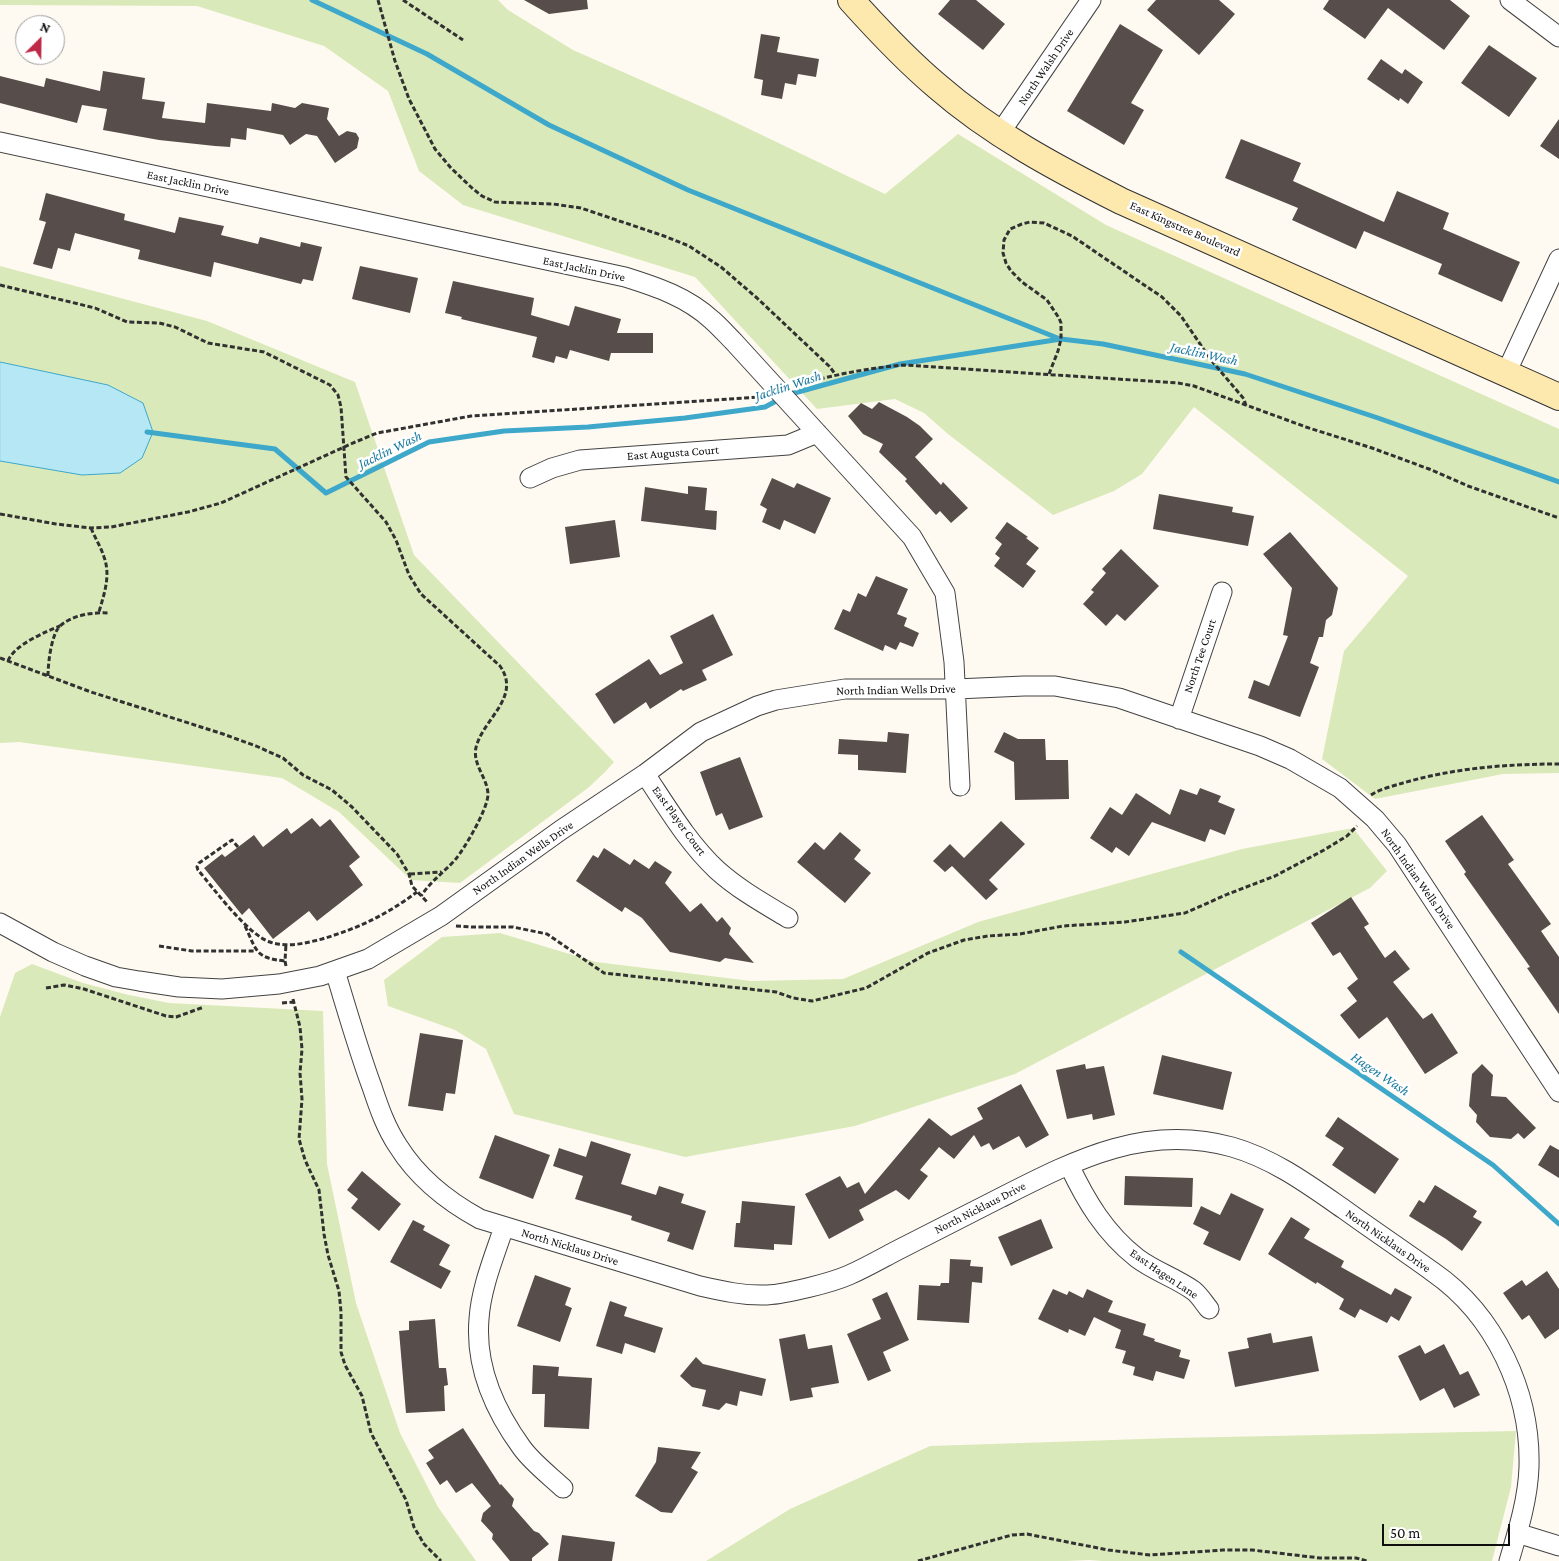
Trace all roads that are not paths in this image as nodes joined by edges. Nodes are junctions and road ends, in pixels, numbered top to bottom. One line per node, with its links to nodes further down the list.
1 (850, 0): 5 (street, East Kingstree Boulevard)
2 (1092, 0): 5 (street, North Walsh Drive)
3 (1510, 0): 4 (street)
4 (1559, 37)
5 (1000, 134): 8 (street, East Kingstree Boulevard)
6 (0, 142): 10 (street, East Jacklin Drive)
7 (1559, 259): 8 (street)
8 (1506, 373): 9 (street, East Kingstree Boulevard)
9 (1559, 397)
10 (817, 433): 11 (street, East Augusta Court); 13 (street, East Jacklin Drive)
11 (530, 478)
12 (1222, 592): 14 (street, North Tee Court)
13 (956, 689): 14 (street, North Indian Wells Drive); 15 (street, North Indian Wells Drive); 16 (street, East Jacklin Drive)
14 (1179, 719): 20 (street, North Indian Wells Drive)
15 (645, 774): 17 (street, East Player Court); 19 (street, North Indian Wells Drive)
16 (960, 786)
17 (788, 918)
18 (0, 923): 19 (street, North Indian Wells Drive)
19 (335, 971): 22 (street, North Nicklaus Drive)
20 (1559, 1092)
21 (1069, 1165): 22 (street, North Nicklaus Drive); 23 (street, East Hagen Lane); 25 (street, North Nicklaus Drive)
22 (504, 1227): 24 (street)
23 (1209, 1309)
24 (563, 1488)
25 (1517, 1533): 26 (street); 27 (street, North Nicklaus Drive)
26 (1559, 1546)
27 (1509, 1561)

